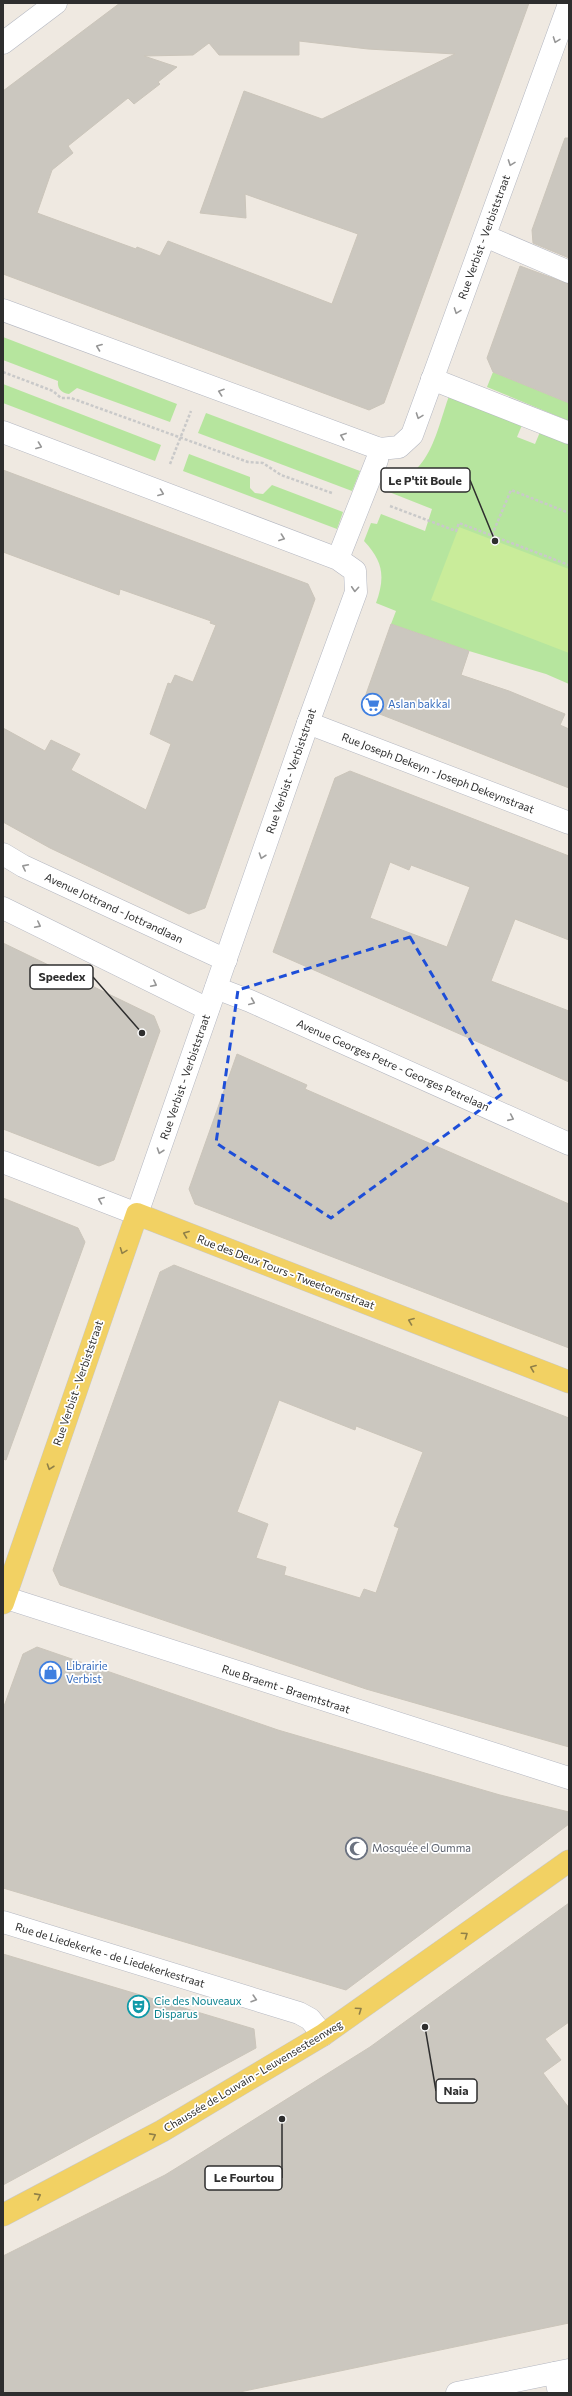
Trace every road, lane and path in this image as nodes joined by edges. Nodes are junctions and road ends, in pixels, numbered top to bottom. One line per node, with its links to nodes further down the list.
1 (56, 3): 3 (street)
2 (569, 4): 4 (street, Rue Verbist - Verbiststraat, one-way to 4)
3 (3, 43)
4 (485, 236): 5 (street); 8 (street, Rue Verbist - Verbiststraat, one-way to 8)
5 (569, 272)
6 (3, 310): 13 (street, one-way to 6)
7 (3, 372): 12 (path)
8 (432, 379): 11 (street); 13 (street, Rue Verbist - Verbiststraat, one-way to 13)
9 (193, 405): 12 (path)
10 (3, 432): 18 (street, one-way to 18)
11 (569, 433)
12 (180, 437): 14 (path); 15 (path)
13 (378, 455): 15 (street)
14 (171, 460)
15 (362, 500): 17 (path); 18 (street)
16 (569, 513): 17 (path)
17 (492, 536): 19 (path)
18 (339, 555): 20 (street, Rue Verbist - Verbiststraat, one-way to 20)
19 (569, 565)
20 (308, 723): 21 (street, Rue Joseph Dekeyn - Joseph Dekeynstraat); 24 (street, Rue Verbist - Verbiststraat, one-way to 24)
21 (569, 823)
22 (3, 854): 24 (street, Avenue Jottrand - Jottrandlaan, one-way to 22)
23 (3, 908): 26 (street, one-way to 26)
24 (226, 960): 25 (street, Rue Verbist - Verbiststraat)
25 (216, 988): 26 (street, Rue Verbist - Verbiststraat); 27 (street, Avenue Georges Petre - Georges Petrelaan, one-way to 27)
26 (208, 1009): 29 (street, Rue Verbist - Verbiststraat, one-way to 29)
27 (569, 1144)
28 (3, 1162): 29 (street, Rue des Deux Tours - Tweetorenstraat, one-way to 28)
29 (137, 1214): 30 (main road, Rue des Deux Tours - Tweetorenstraat, one-way to 29); 31 (main road, Rue Verbist - Verbiststraat, one-way to 31)
30 (569, 1382)
31 (4, 1599): 32 (street, Rue Braemt - Braemtstraat)
32 (569, 1778)
33 (569, 1861): 35 (main road, Chaussée de Louvain - Leuvensesteenweg, one-way to 33)
34 (3, 1922): 35 (street, Rue de Liedekerke - de Liedekerkestraat, one-way to 35)
35 (323, 2035): 36 (main road, Chaussée de Louvain - Leuvensesteenweg, one-way to 35)
36 (3, 2214)
37 (561, 2378): 38 (street)
38 (456, 2393)

